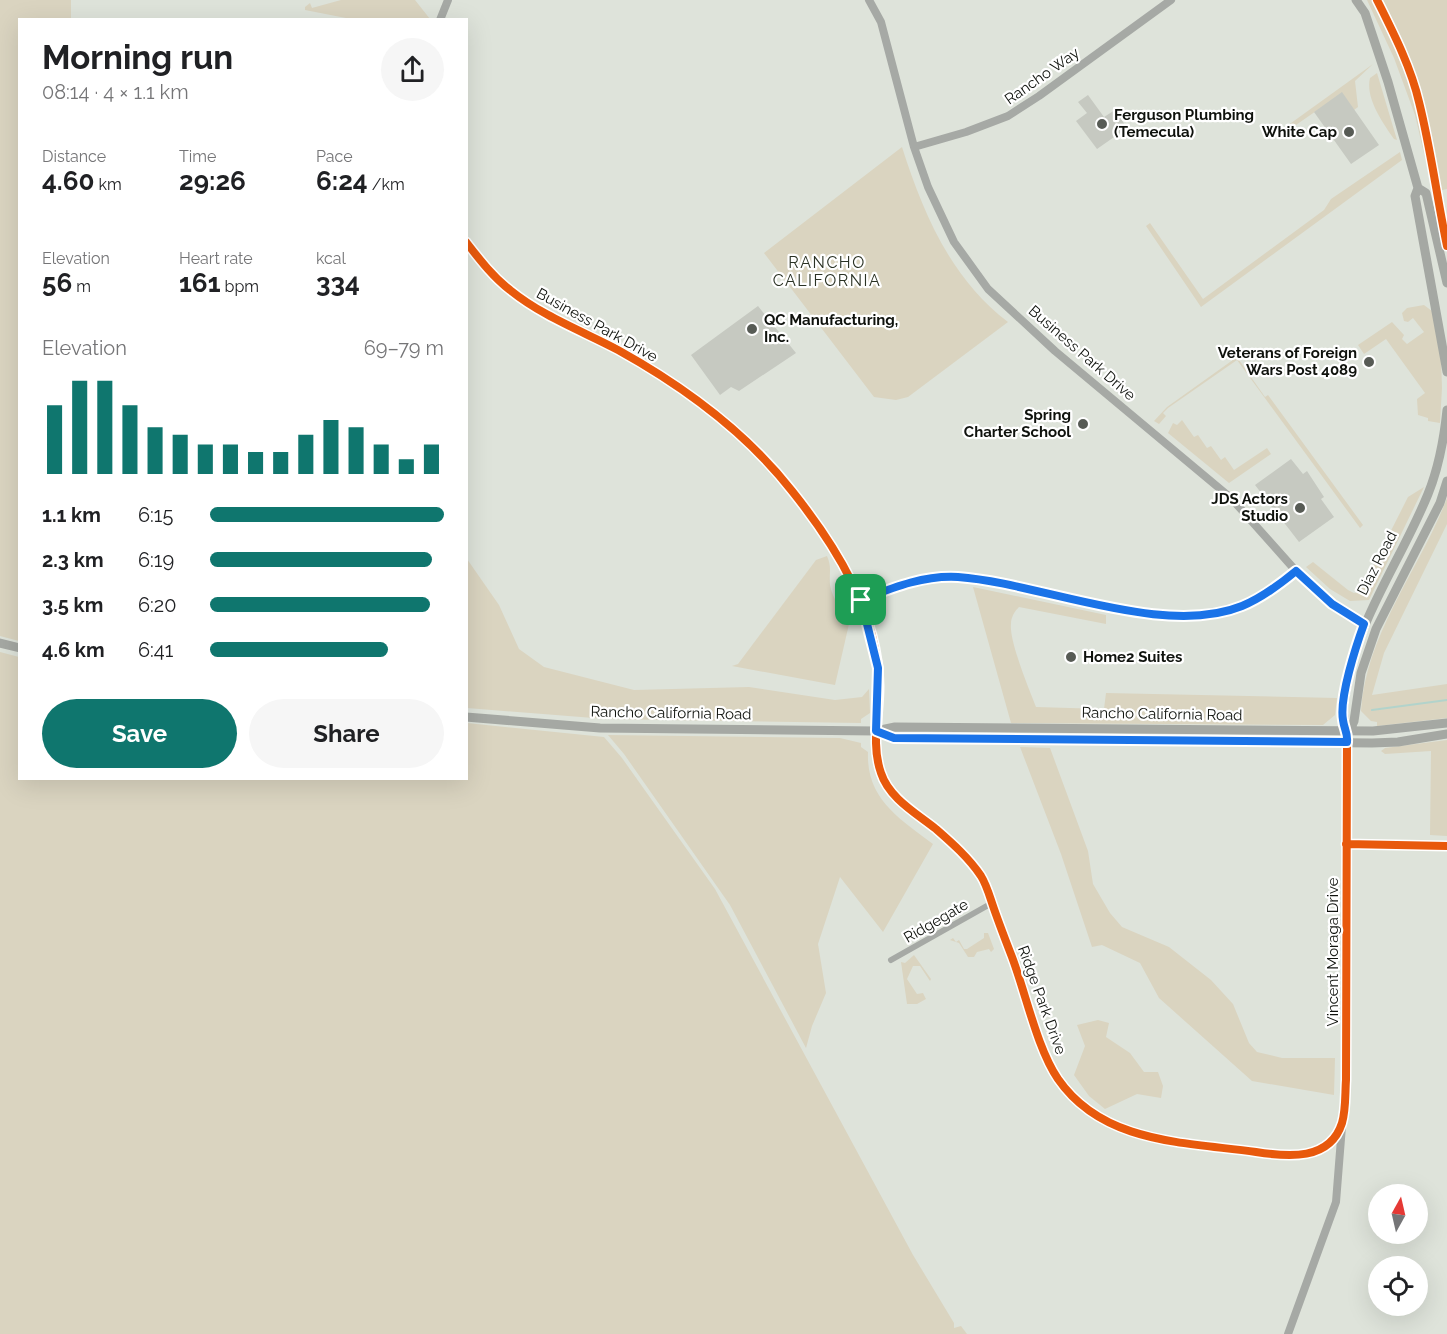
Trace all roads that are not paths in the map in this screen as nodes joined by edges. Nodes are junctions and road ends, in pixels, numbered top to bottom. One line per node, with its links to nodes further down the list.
1 (448, 0): 5 (street)
2 (869, 0): 6 (street, Business Park Drive)
3 (1171, 0): 6 (street, Rancho Way)
4 (1356, 0): 7 (main road)
5 (441, 18)
6 (914, 147): 13 (street, Business Park Drive)
7 (1418, 188): 9 (main road); 10 (main road)
8 (468, 245): 14 (street, Business Park Drive)
9 (1447, 284)
10 (1447, 372)
11 (1447, 410): 15 (main road, Diaz Road)
12 (1447, 482): 21 (main road, Diaz Road)
13 (1296, 571): 14 (street); 15 (street, Business Park Drive)
14 (861, 600): 20 (street, Business Park Drive)
15 (1364, 624): 21 (main road, Diaz Road)
16 (0, 643): 17 (main road)
17 (18, 648)
18 (468, 717): 20 (main road, Rancho California Road)
19 (1447, 723): 21 (main road, Rancho California Road)
20 (876, 731): 21 (main road, Rancho California Road); 23 (main road, Rancho California Road); 26 (street, Ridge Park Drive)
21 (1348, 731): 23 (main road, Diaz Road)
22 (1447, 734): 23 (main road, Rancho California Road)
23 (1347, 742): 24 (street, Vincent Moraga Drive)
24 (1346, 844): 25 (street); 28 (street, Vincent Moraga Drive)
25 (1447, 846)
26 (992, 903): 27 (street, Ridgegate); 28 (street, Ridge Park Drive)
27 (891, 960)
28 (1343, 1121): 29 (street, Vincent Moraga Drive)
29 (1288, 1334)

